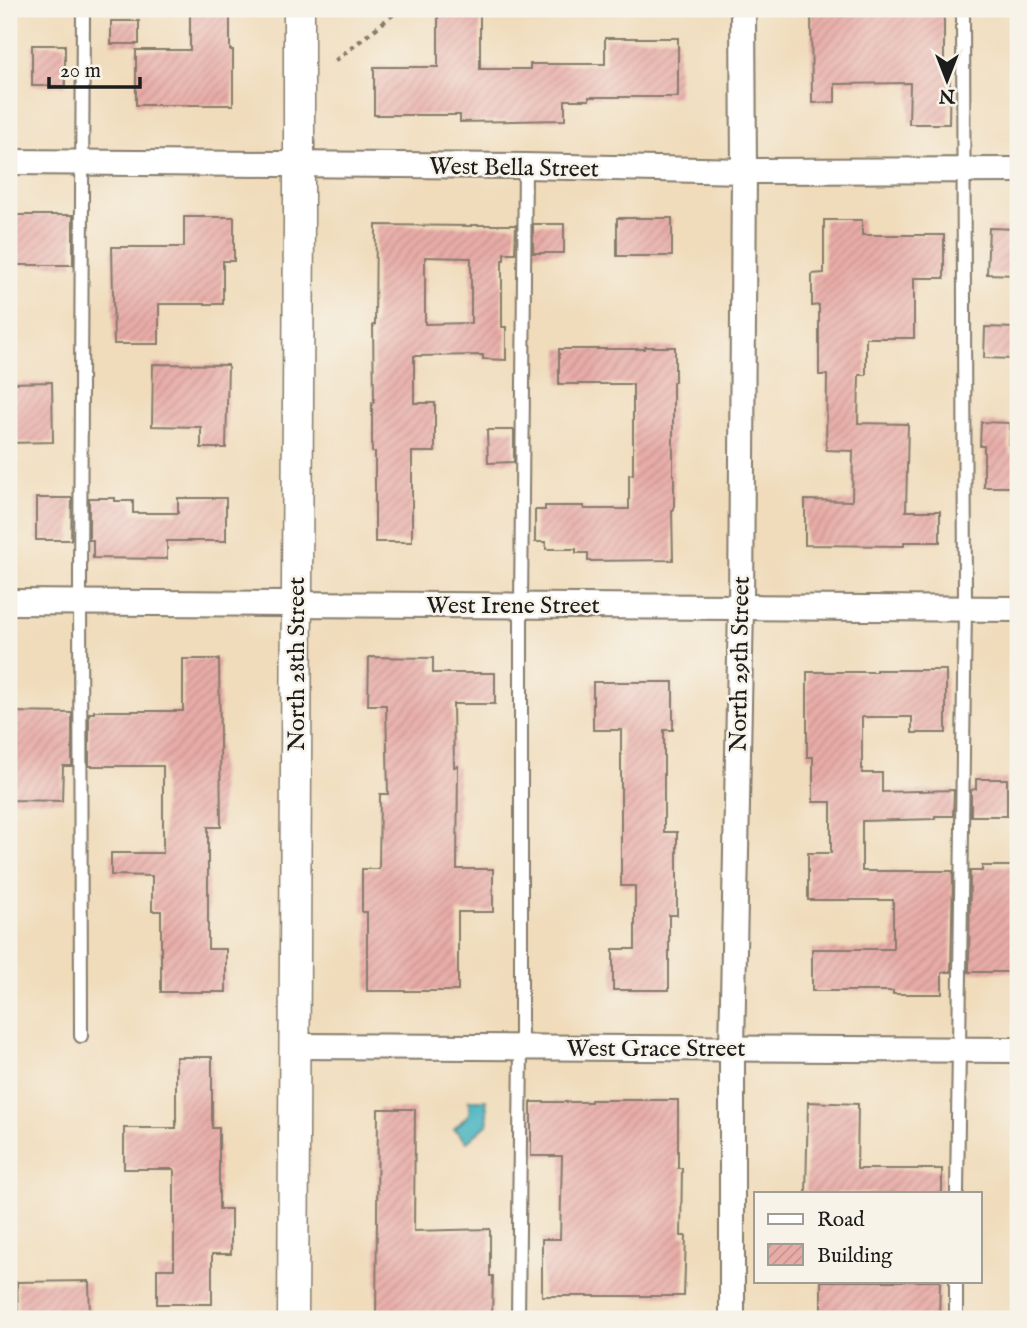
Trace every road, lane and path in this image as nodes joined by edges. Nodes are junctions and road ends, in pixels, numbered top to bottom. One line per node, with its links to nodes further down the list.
1 (83, 9): 8 (lane)
2 (299, 9): 9 (street, North 28th Street)
3 (400, 9): 6 (path)
4 (743, 9): 13 (street, North 29th Street)
5 (963, 9): 11 (lane)
6 (335, 61)
7 (9, 162): 8 (street, West Bella Street)
8 (81, 163): 9 (street, West Bella Street); 15 (lane)
9 (298, 164): 10 (street, West Bella Street); 16 (street, North 28th Street)
10 (525, 166): 13 (street, West Bella Street); 17 (lane)
11 (963, 169): 12 (street, West Bella Street); 13 (street, West Bella Street); 19 (lane)
12 (1018, 170)
13 (744, 171): 18 (street, North 29th Street)
14 (9, 602): 15 (street, West Irene Street)
15 (80, 602): 16 (street, West Irene Street); 21 (lane)
16 (297, 604): 17 (street, West Irene Street); 22 (street, North 28th Street)
17 (521, 605): 18 (street, West Irene Street); 23 (lane)
18 (741, 607): 19 (street, West Irene Street); 24 (street, North 29th Street)
19 (965, 608): 20 (street, West Irene Street); 25 (lane)
20 (1018, 609)
21 (81, 1036)
22 (293, 1046): 23 (street, West Grace Street); 29 (street, North 28th Street)
23 (521, 1047): 24 (street, West Grace Street); 30 (lane)
24 (732, 1048): 25 (street, West Grace Street); 31 (street, North 29th Street)
25 (958, 1049): 26 (street, West Grace Street); 27 (lane)
26 (1018, 1050)
27 (957, 1192)
28 (956, 1282): 32 (lane)
29 (293, 1319)
30 (518, 1319)
31 (732, 1319)
32 (956, 1319)

